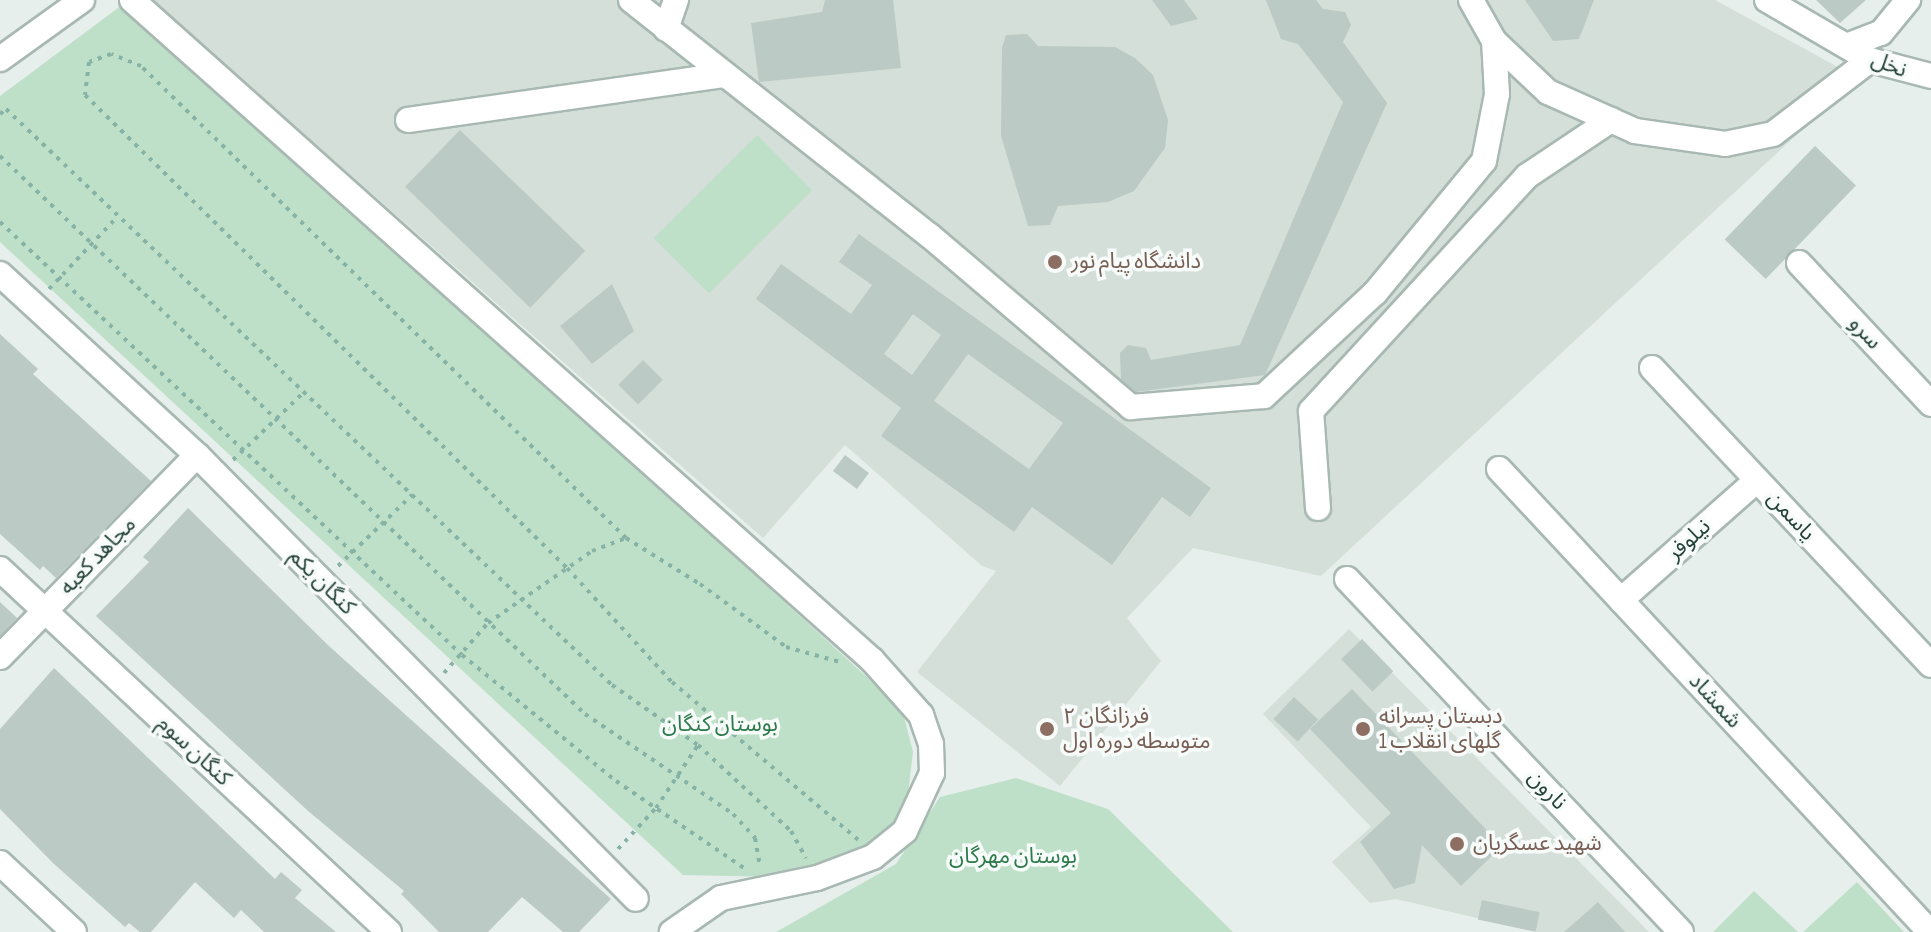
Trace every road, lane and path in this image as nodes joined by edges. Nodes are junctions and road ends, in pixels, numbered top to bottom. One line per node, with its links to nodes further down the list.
1 (82, 0): 11 (street)
2 (132, 0): 50 (street)
3 (631, 0): 8 (street)
4 (676, 0): 8 (street)
5 (1471, 0): 9 (street)
6 (1767, 0): 10 (street, نخل)
7 (1908, 0): 10 (street, نخل)
8 (666, 29): 13 (street)
9 (1494, 41): 13 (street); 17 (street)
10 (1849, 45): 12 (street, نخل)
11 (0, 59)
12 (1870, 60): 14 (street, نخل); 17 (street)
13 (725, 75): 16 (street)
14 (1931, 76)
15 (0, 114): 19 (path)
16 (408, 120)
17 (1611, 120): 36 (street)
18 (0, 156): 21 (path)
19 (117, 217): 21 (path); 27 (path)
20 (0, 222): 24 (path)
21 (91, 244): 24 (path); 29 (path)
22 (1799, 263): 28 (street, سرو)
23 (0, 274): 25 (street, کنگان یکم)
24 (60, 278): 25 (path); 30 (path)
25 (32, 304): 31 (street, کنگان یکم)
26 (1652, 368): 34 (street, یاسمن)
27 (301, 395): 29 (path); 35 (path)
28 (1929, 398)
29 (272, 420): 30 (path); 37 (path)
30 (243, 450): 33 (path); 39 (path)
31 (197, 455): 33 (street, کنگان یکم); 46 (street, مجاهد کعبه)
32 (1499, 469): 45 (street, شمشاد)
33 (216, 475): 43 (street, کنگان یکم)
34 (1757, 480): 45 (street, نیلوفر); 51 (street, یاسمن)
35 (412, 495): 37 (path); 44 (path)
36 (1318, 508)
37 (380, 521): 39 (path); 47 (path)
38 (626, 538): 40 (path); 40 (path); 50 (path)
39 (352, 552): 43 (path); 48 (path)
40 (567, 568): 44 (path); 56 (path)
41 (0, 569): 46 (street, کنگان سوم)
42 (1347, 579): 64 (street, نارون)
43 (322, 581): 52 (street, کنگان یکم)
44 (520, 600): 47 (path); 53 (path)
45 (1621, 600): 65 (street, شمشاد)
46 (45, 611): 49 (street, مجاهد کعبه); 62 (street, کنگان سوم)
47 (488, 623): 48 (path); 54 (path)
48 (462, 655): 52 (path); 55 (path)
49 (0, 657)
50 (872, 660): 56 (street)
51 (1931, 665)
52 (428, 689): 58 (street, کنگان یکم)
53 (698, 745): 54 (path); 59 (path)
54 (677, 773): 55 (path); 55 (path)
55 (656, 808): 58 (path)
56 (878, 854): 59 (street)
57 (0, 863): 61 (street)
58 (602, 865): 60 (street, کنگان یکم)
59 (817, 878): 63 (street)
60 (636, 899)
61 (74, 932)
62 (389, 932)
63 (672, 932)
64 (1681, 932)
65 (1930, 932)

